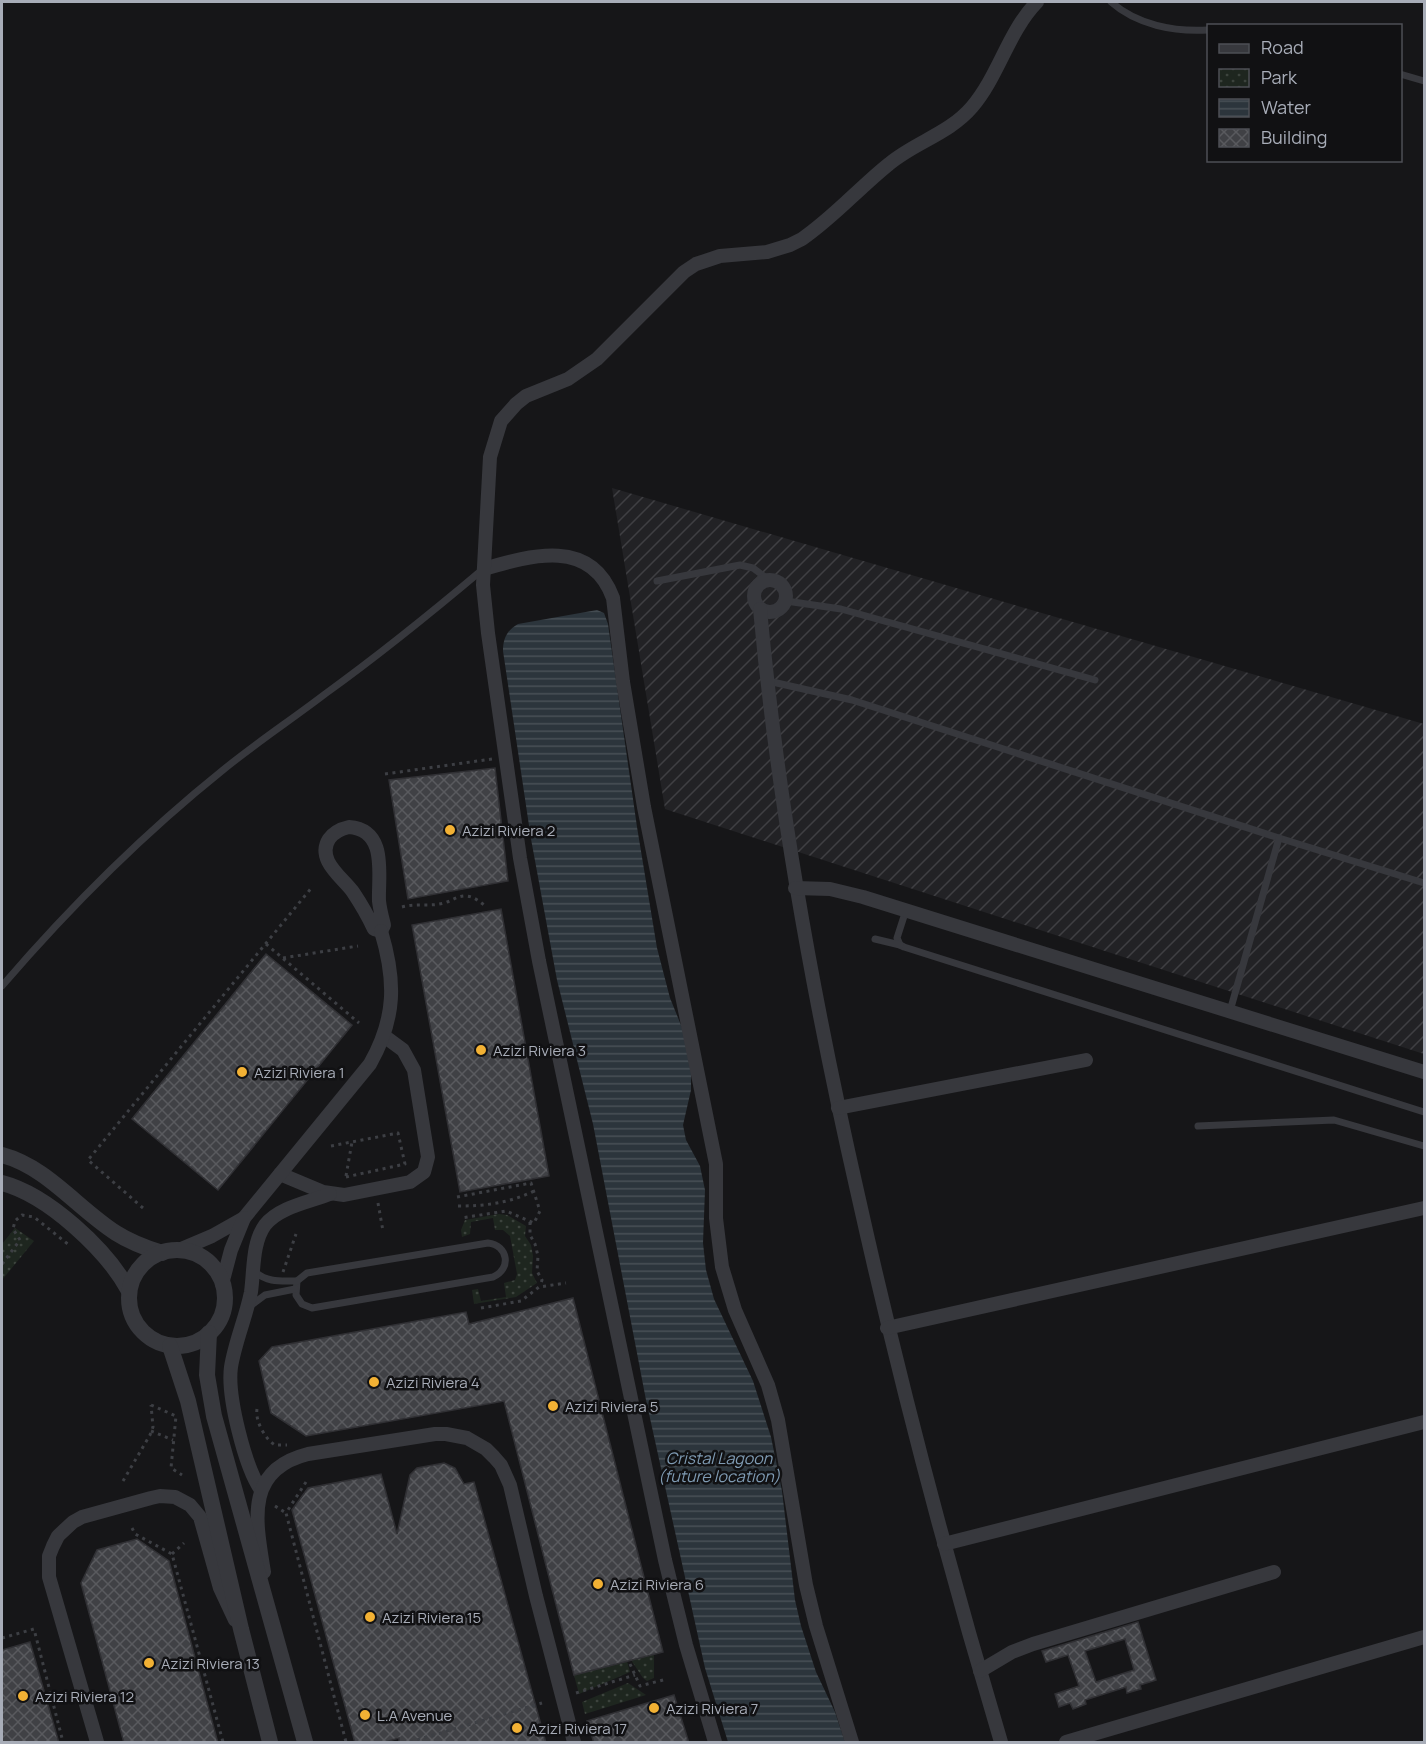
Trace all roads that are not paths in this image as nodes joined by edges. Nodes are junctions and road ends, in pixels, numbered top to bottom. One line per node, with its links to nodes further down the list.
1 (1036, 2): 6 (street)
2 (1111, 2): 3 (lane)
3 (1207, 30)
4 (1402, 74): 5 (lane)
5 (1425, 81)
6 (484, 569): 20 (lane); 56 (street); 57 (street)
7 (769, 580): 8 (lane); 9 (street); 10 (street)
8 (657, 581)
9 (786, 601): 10 (street); 11 (lane)
10 (760, 609): 12 (street)
11 (1095, 680)
12 (766, 681): 13 (lane); 15 (street)
13 (1279, 838): 14 (lane); 21 (lane)
14 (1425, 883)
15 (795, 888): 16 (street); 25 (street)
16 (906, 910): 19 (lane); 21 (street)
17 (381, 931): 17 (street); 22 (street)
18 (875, 939): 19 (lane)
19 (900, 945): 26 (lane)
20 (2, 986)
21 (1230, 1011): 24 (street)
22 (384, 1036): 30 (street); 32 (street)
23 (1086, 1060): 25 (street)
24 (1425, 1072)
25 (838, 1108): 41 (street)
26 (1425, 1112)
27 (1198, 1126): 28 (lane)
28 (1425, 1146)
29 (2, 1155): 35 (street)
30 (280, 1174): 32 (street); 34 (street)
31 (2, 1183): 39 (street)
32 (330, 1194): 36 (street)
33 (1425, 1208): 41 (street)
34 (244, 1218): 35 (street); 37 (street)
35 (171, 1252): 37 (street); 39 (street)
36 (254, 1270): 38 (lane); 40 (street)
37 (222, 1284): 42 (street)
38 (296, 1285): 38 (lane); 40 (lane)
39 (129, 1291): 43 (street)
40 (247, 1311): 45 (street)
41 (888, 1328): 46 (street)
42 (209, 1334): 43 (street); 48 (street)
43 (170, 1346): 49 (street)
44 (1425, 1422): 46 (street)
45 (261, 1490): 48 (street); 55 (street)
46 (944, 1544): 51 (street)
47 (1274, 1572): 51 (street)
48 (268, 1613): 54 (street)
49 (241, 1629): 52 (street); 53 (street)
50 (1425, 1637): 59 (street)
51 (980, 1671): 58 (street)
52 (97, 1743)
53 (270, 1743)
54 (305, 1743)
55 (574, 1743)
56 (715, 1743)
57 (852, 1743)
58 (1001, 1743)
59 (1066, 1743)

